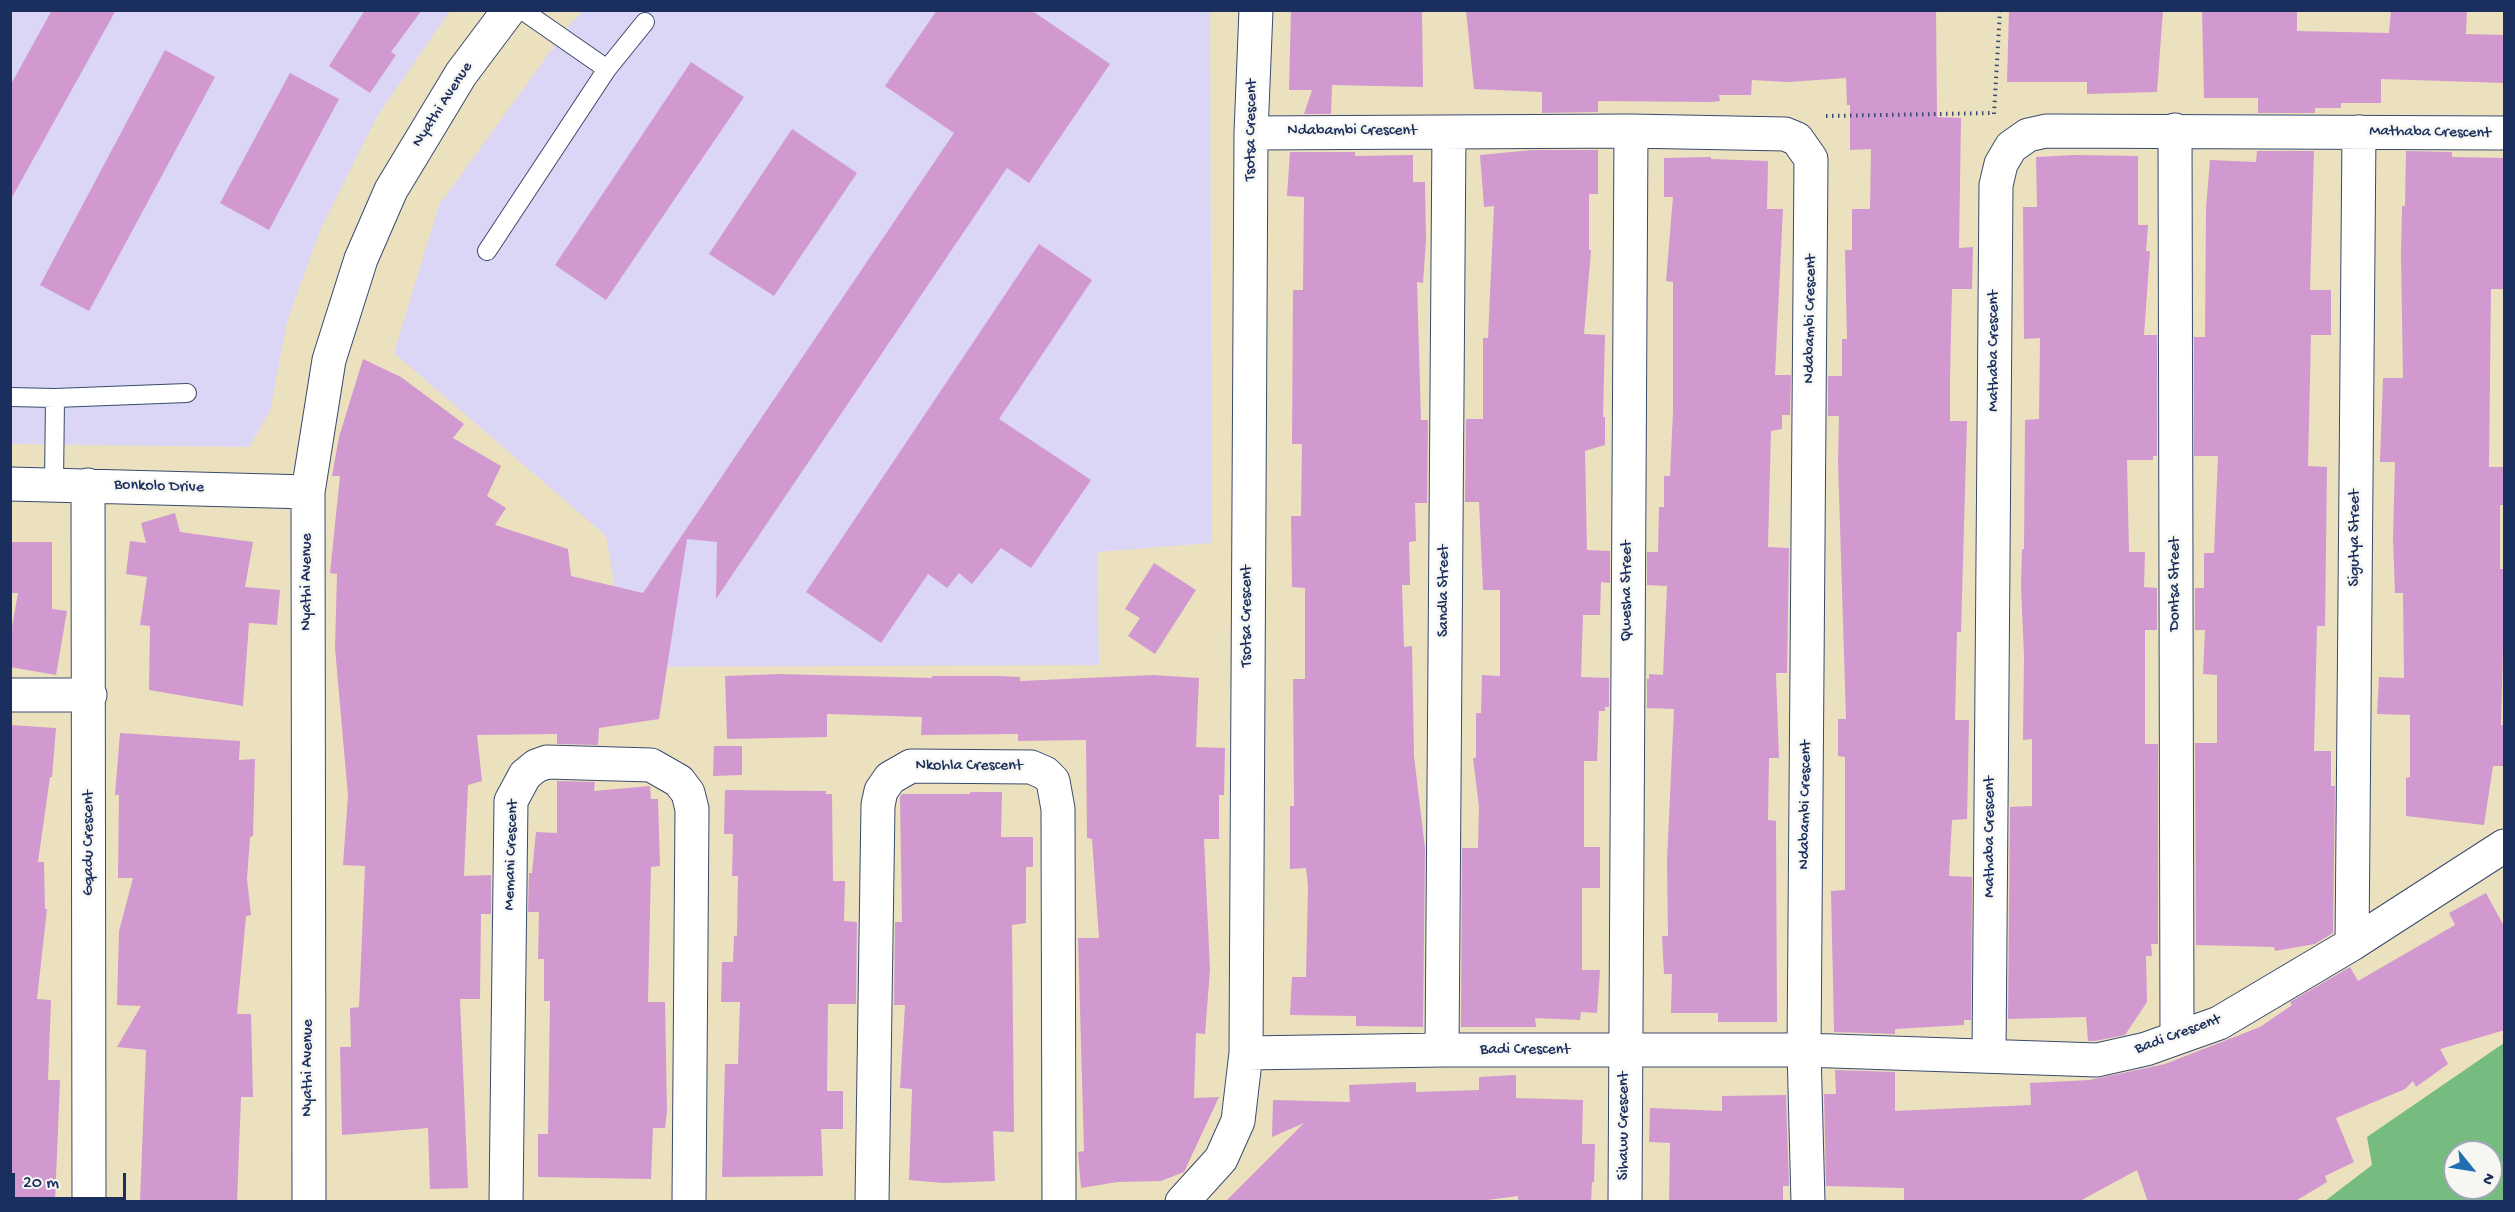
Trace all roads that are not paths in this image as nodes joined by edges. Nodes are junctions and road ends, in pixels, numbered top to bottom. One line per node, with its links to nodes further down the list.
1 (509, 10): 19 (street, Nyathi Avenue)
2 (522, 10): 5 (lane)
3 (1256, 10): 10 (street, Tsotsa Crescent)
4 (645, 22): 5 (lane)
5 (607, 69): 12 (lane)
6 (1631, 130): 8 (street, Ndabambi Crescent); 26 (street, Ndabambi Crescent); 27 (street, Qwesha Street)
7 (2175, 130): 9 (street, Mathaba Crescent); 24 (street, Dontsa Street); 29 (street, Mathaba Crescent)
8 (1449, 132): 10 (street, Ndabambi Crescent); 25 (street, Sandla Street)
9 (2359, 132): 11 (street, Mathaba Crescent); 23 (street, Sigutya Street)
10 (1251, 133): 28 (street, Tsotsa Crescent)
11 (2505, 133)
12 (487, 251)
13 (187, 393): 15 (lane)
14 (10, 397): 15 (lane)
15 (55, 398): 17 (lane)
16 (10, 484): 17 (street, Bonkolo Drive)
17 (54, 484): 18 (street, Bonkolo Drive)
18 (88, 485): 19 (street, Bonkolo Drive); 21 (street, Gqadu Crescent)
19 (308, 492): 31 (street, Nyathi Avenue)
20 (10, 694): 21 (street)
21 (90, 695): 30 (street, Gqadu Crescent)
22 (2505, 846): 23 (street, Badi Crescent)
23 (2352, 944): 24 (street, Badi Crescent)
24 (2176, 1038): 29 (street, Badi Crescent)
25 (1442, 1050): 27 (street, Badi Crescent); 28 (street, Badi Crescent)
26 (1804, 1050): 27 (street, Badi Crescent); 29 (street, Badi Crescent); 38 (street)
27 (1625, 1051): 37 (street, Sihawu Crescent)
28 (1246, 1053): 36 (street, Tsotsa Crescent)
29 (1989, 1056)
30 (89, 1202)
31 (309, 1202)
32 (506, 1202): 33 (street, Memani Crescent)
33 (689, 1202)
34 (872, 1202): 35 (street, Nkohla Crescent)
35 (1059, 1202)
36 (1182, 1202)
37 (1625, 1202)
38 (1808, 1202)

